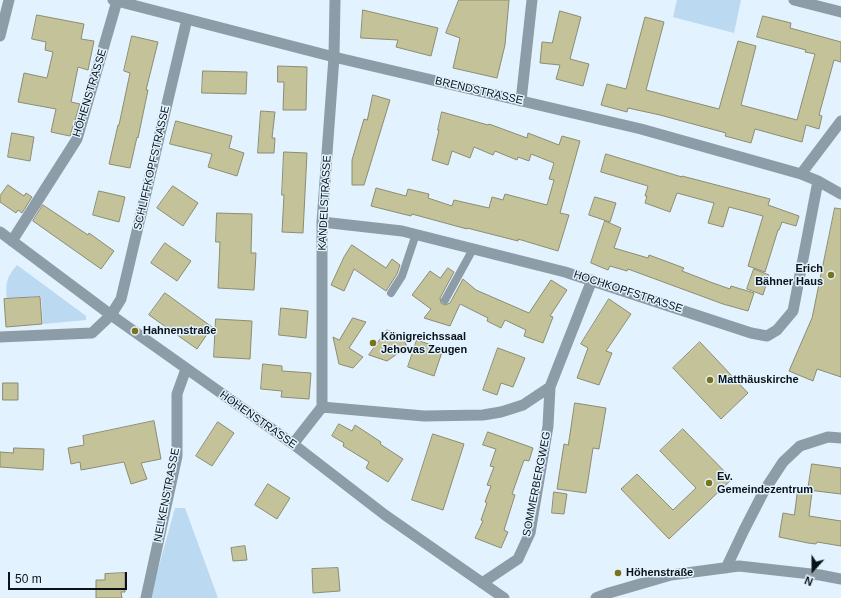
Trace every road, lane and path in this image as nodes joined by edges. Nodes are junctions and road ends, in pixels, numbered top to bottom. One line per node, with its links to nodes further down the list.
1 (9, 0): 8 (street)
2 (115, 0): 7 (street, BRENDSTRASSE); 18 (street, HÖHENSTRASSE)
3 (335, 0): 9 (street, KANDELSTRASSE)
4 (532, 0): 10 (street)
5 (794, 0): 6 (street)
6 (841, 12)
7 (187, 19): 9 (street, BRENDSTRASSE); 23 (street, SCHLIFFKOPFSTRASSE)
8 (0, 36)
9 (334, 57): 10 (street, BRENDSTRASSE); 15 (street, KANDELSTRASSE)
10 (521, 101): 12 (street, BRENDSTRASSE)
11 (841, 121): 12 (street)
12 (801, 174): 13 (street, BRENDSTRASSE)
13 (818, 182): 14 (street, BRENDSTRASSE); 20 (street, HOCHKOPFSTRASSE)
14 (841, 194)
15 (322, 222): 17 (street, HOCHKOPFSTRASSE); 27 (street, KANDELSTRASSE)
16 (0, 232): 18 (street, HÖHENSTRASSE)
17 (416, 234): 19 (street, HOCHKOPFSTRASSE); 21 (lane)
18 (12, 241): 23 (street, HÖHENSTRASSE)
19 (473, 248): 20 (street, HOCHKOPFSTRASSE); 22 (lane)
20 (592, 280): 26 (street, SOMMERBERGWEG)
21 (390, 293)
22 (445, 300)
23 (111, 314): 24 (street); 25 (street, HÖHENSTRASSE)
24 (0, 337)
25 (186, 369): 29 (street, HÖHENSTRASSE); 33 (street, NELKENSTRASSE)
26 (550, 387): 27 (street); 32 (street, SOMMERBERGWEG)
27 (322, 407): 29 (street)
28 (841, 438): 30 (street)
29 (292, 444): 32 (street, HÖHENSTRASSE)
30 (726, 568): 31 (street); 35 (street)
31 (841, 579)
32 (482, 583): 34 (street, HÖHENSTRASSE)
33 (146, 598)
34 (504, 598)
35 (596, 598)

